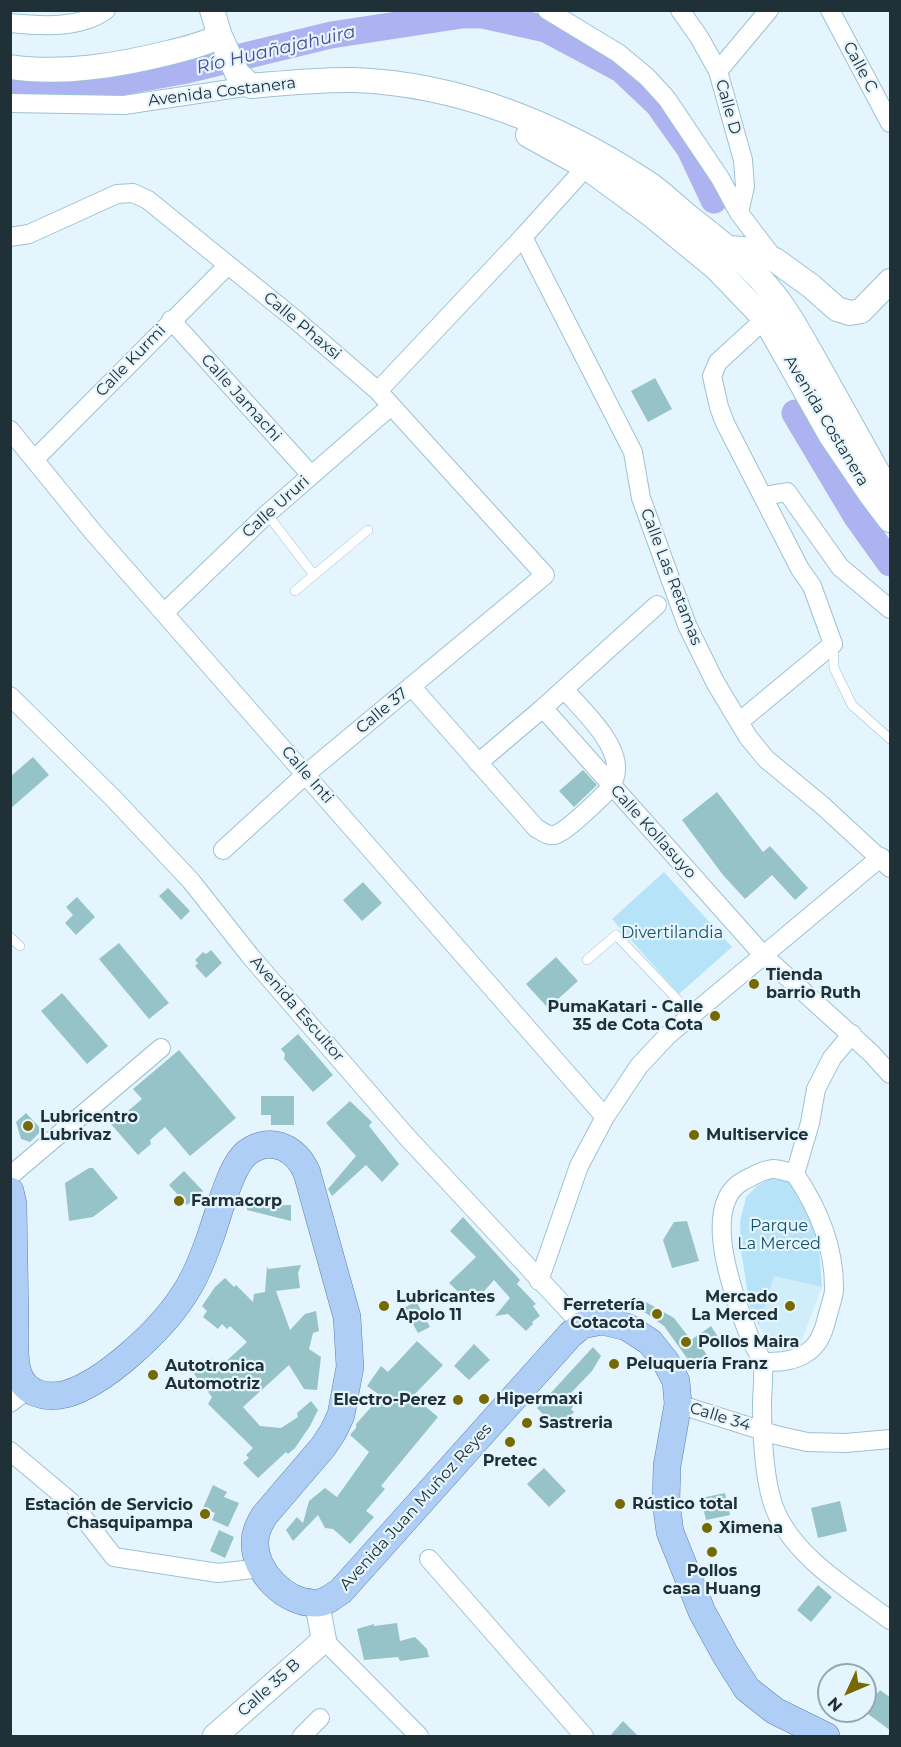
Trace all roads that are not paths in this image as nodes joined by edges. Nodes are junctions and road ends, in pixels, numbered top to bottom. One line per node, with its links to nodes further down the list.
1 (106, 10): 7 (street)
2 (212, 10): 8 (main road)
3 (547, 10): 17 (street)
4 (680, 10): 10 (street, Calle D)
5 (769, 10): 10 (street)
6 (830, 10): 14 (street, Calle C)
7 (10, 24)
8 (221, 38): 9 (main road); 11 (main road)
9 (10, 67)
10 (718, 71): 17 (street, Calle D)
11 (244, 80): 12 (main road, Avenida Costanera); 13 (street, Avenida Costanera)
12 (433, 90): 15 (main road, Avenida Costanera); 16 (main road, Avenida Costanera)
13 (10, 103)
14 (891, 123)
15 (586, 167): 16 (main road); 19 (street); 26 (main road, Avenida Costanera)
16 (645, 181): 20 (main road, Avenida Costanera)
17 (739, 213): 21 (street)
18 (10, 237): 22 (street, Calle Phaxsi)
19 (523, 237): 28 (street); 49 (street, Calle Las Retamas)
20 (728, 248): 21 (main road, Avenida Costanera); 25 (main road, Avenida Costanera)
21 (775, 260): 24 (main road, Avenida Costanera)
22 (228, 265): 27 (street, Calle Kurmi); 28 (street, Calle Phaxsi)
23 (891, 281): 24 (main road, Avenida Costanera)
24 (812, 286): 25 (main road)
25 (776, 297): 26 (main road); 33 (main road, Avenida Costanera)
26 (765, 319): 34 (street); 36 (main road, Avenida Costanera)
27 (171, 320): 31 (street, Calle Kurmi); 32 (street, Calle Jamachi)
28 (378, 391): 29 (street, Calle Phaxsi)
29 (391, 406): 32 (street, Calle Ururi); 39 (street, Calle Phaxsi)
30 (10, 430): 31 (street, Calle Inti)
31 (35, 459): 43 (street, Calle Inti)
32 (311, 475): 35 (street, Calle Ururi)
33 (891, 490)
34 (764, 496): 42 (street); 44 (street)
35 (267, 514): 38 (lane); 43 (street, Calle Ururi)
36 (891, 520)
37 (368, 530): 38 (lane)
38 (314, 575): 40 (lane)
39 (545, 575): 45 (street, Calle 37)
40 (295, 591)
41 (657, 605): 46 (street)
42 (891, 609)
43 (164, 613): 52 (street, Calle Inti)
44 (833, 644): 49 (street); 50 (lane)
45 (411, 686): 51 (street); 52 (street, Calle 37)
46 (564, 689): 48 (street); 53 (street)
47 (10, 696): 68 (street, Avenida Escultor)
48 (543, 708): 51 (street); 53 (street, Calle Kollasuyo)
49 (739, 722): 55 (street, Calle Las Retamas)
50 (891, 739)
51 (478, 763): 53 (street)
52 (306, 774): 54 (street, Calle 37); 64 (street, Calle Inti)
53 (612, 786): 58 (street, Calle Kollasuyo)
54 (223, 850)
55 (886, 862): 58 (street)
56 (10, 937): 57 (lane)
57 (20, 946)
58 (764, 956): 60 (street); 61 (street, Calle Kollasuyo)
59 (587, 960): 60 (lane)
60 (692, 1015): 64 (street)
61 (852, 1034): 63 (street, Calle Kollasuyo); 65 (street)
62 (161, 1048): 66 (street)
63 (891, 1074)
64 (605, 1117): 68 (street)
65 (795, 1174): 70 (street); 70 (street)
66 (10, 1176)
67 (10, 1191): 71 (main road)
68 (539, 1281): 69 (street, Avenida Escultor)
69 (582, 1325): 72 (main road); 78 (main road, Avenida Juan Muñoz Reyes)
70 (762, 1362): 73 (street)
71 (19, 1396): 77 (main road)
72 (678, 1404): 73 (street, Calle 34); 82 (main road)
73 (762, 1430): 74 (street, Calle 34); 79 (street)
74 (891, 1439)
75 (10, 1451): 77 (street)
76 (429, 1560): 86 (street)
77 (261, 1568): 78 (main road)
78 (317, 1604): 80 (main road)
79 (891, 1620)
80 (324, 1640): 83 (main road, Calle 35 B); 85 (street)
81 (320, 1718): 84 (street)
82 (813, 1734)
83 (215, 1737)
84 (302, 1737)
85 (419, 1737)
86 (584, 1737)

